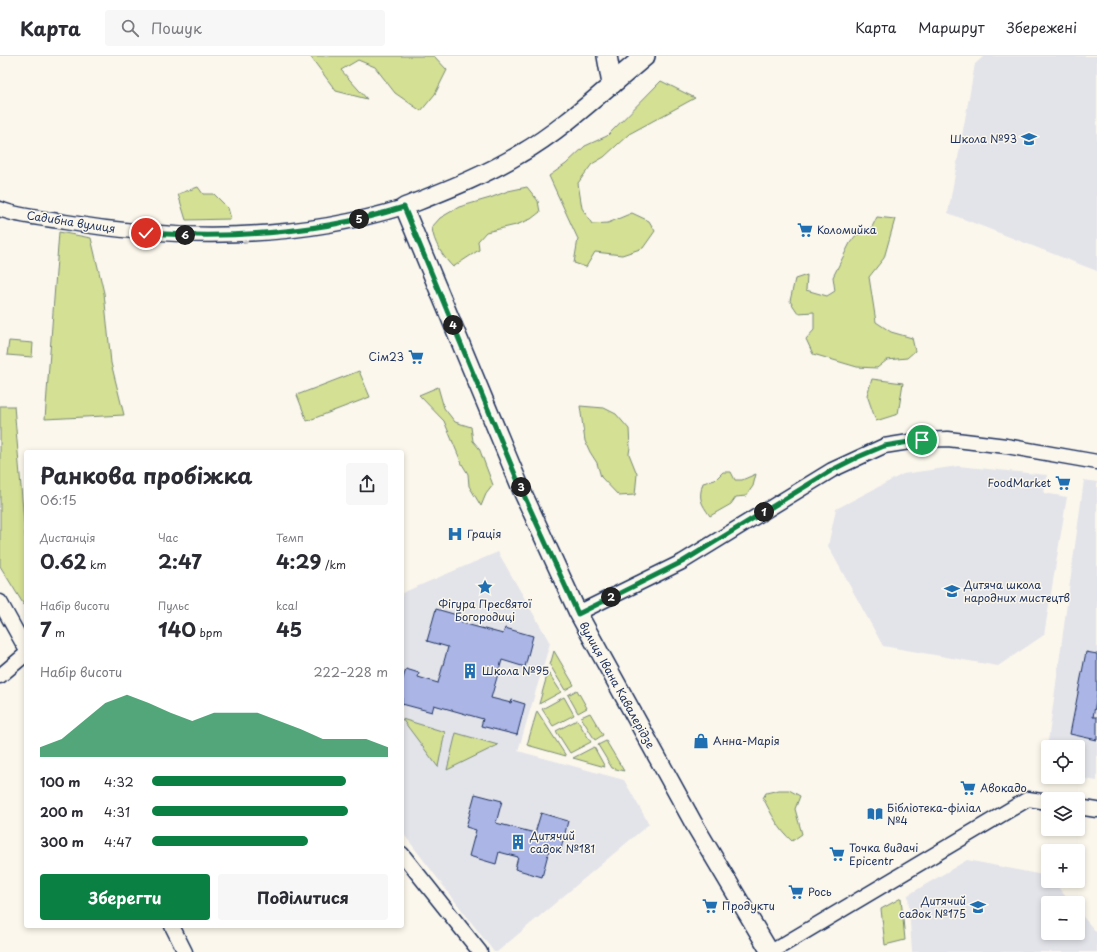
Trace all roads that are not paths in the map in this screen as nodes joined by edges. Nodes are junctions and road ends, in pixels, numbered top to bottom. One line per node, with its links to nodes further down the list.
1 (607, 56): 3 (main road)
2 (645, 56): 3 (main road)
3 (612, 84): 4 (street)
4 (404, 207): 5 (street, Садибна вулиця); 8 (street, вулиця Івана Кавалерідзе)
5 (1, 211)
6 (1097, 462): 8 (street)
7 (0, 602): 9 (street)
8 (578, 614): 20 (street, вулиця Івана Кавалерідзе)
9 (21, 627): 10 (street)
10 (24, 640)
11 (24, 656): 12 (street)
12 (0, 676)
13 (1041, 801): 20 (street)
14 (1085, 808): 15 (street)
15 (1097, 810)
16 (404, 857): 19 (street)
17 (173, 928): 18 (street)
18 (185, 952)
19 (480, 952)
20 (770, 952)

